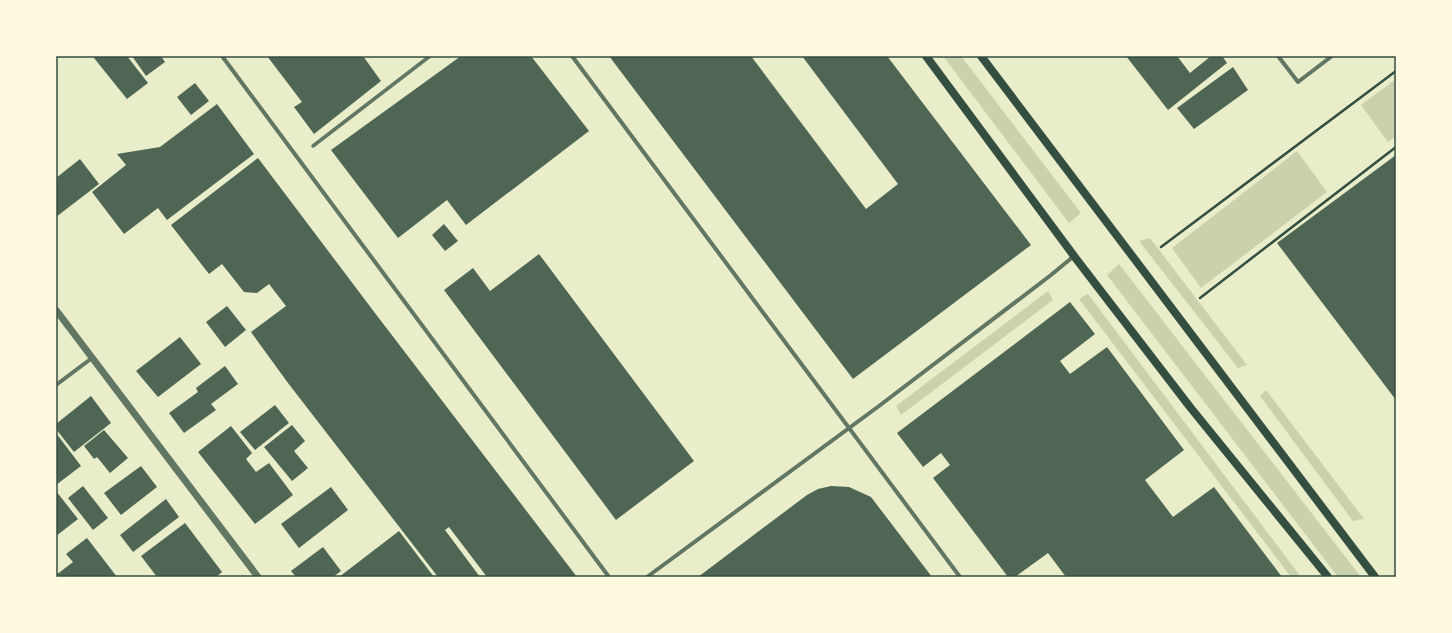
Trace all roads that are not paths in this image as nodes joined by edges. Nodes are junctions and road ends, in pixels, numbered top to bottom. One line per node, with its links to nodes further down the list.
1 (222, 56): 15 (street)
2 (430, 56): 8 (street)
3 (572, 56): 13 (street)
4 (926, 56): 9 (main road)
5 (981, 56): 19 (main road)
6 (1278, 56): 7 (street)
7 (1332, 56)
8 (313, 146)
9 (1074, 256): 13 (street); 18 (main road)
10 (56, 310): 11 (street)
11 (92, 358): 12 (street); 14 (street)
12 (56, 385)
13 (850, 427): 16 (street); 17 (street)
14 (258, 577)
15 (609, 577)
16 (647, 577)
17 (960, 577)
18 (1328, 577)
19 (1375, 577)

